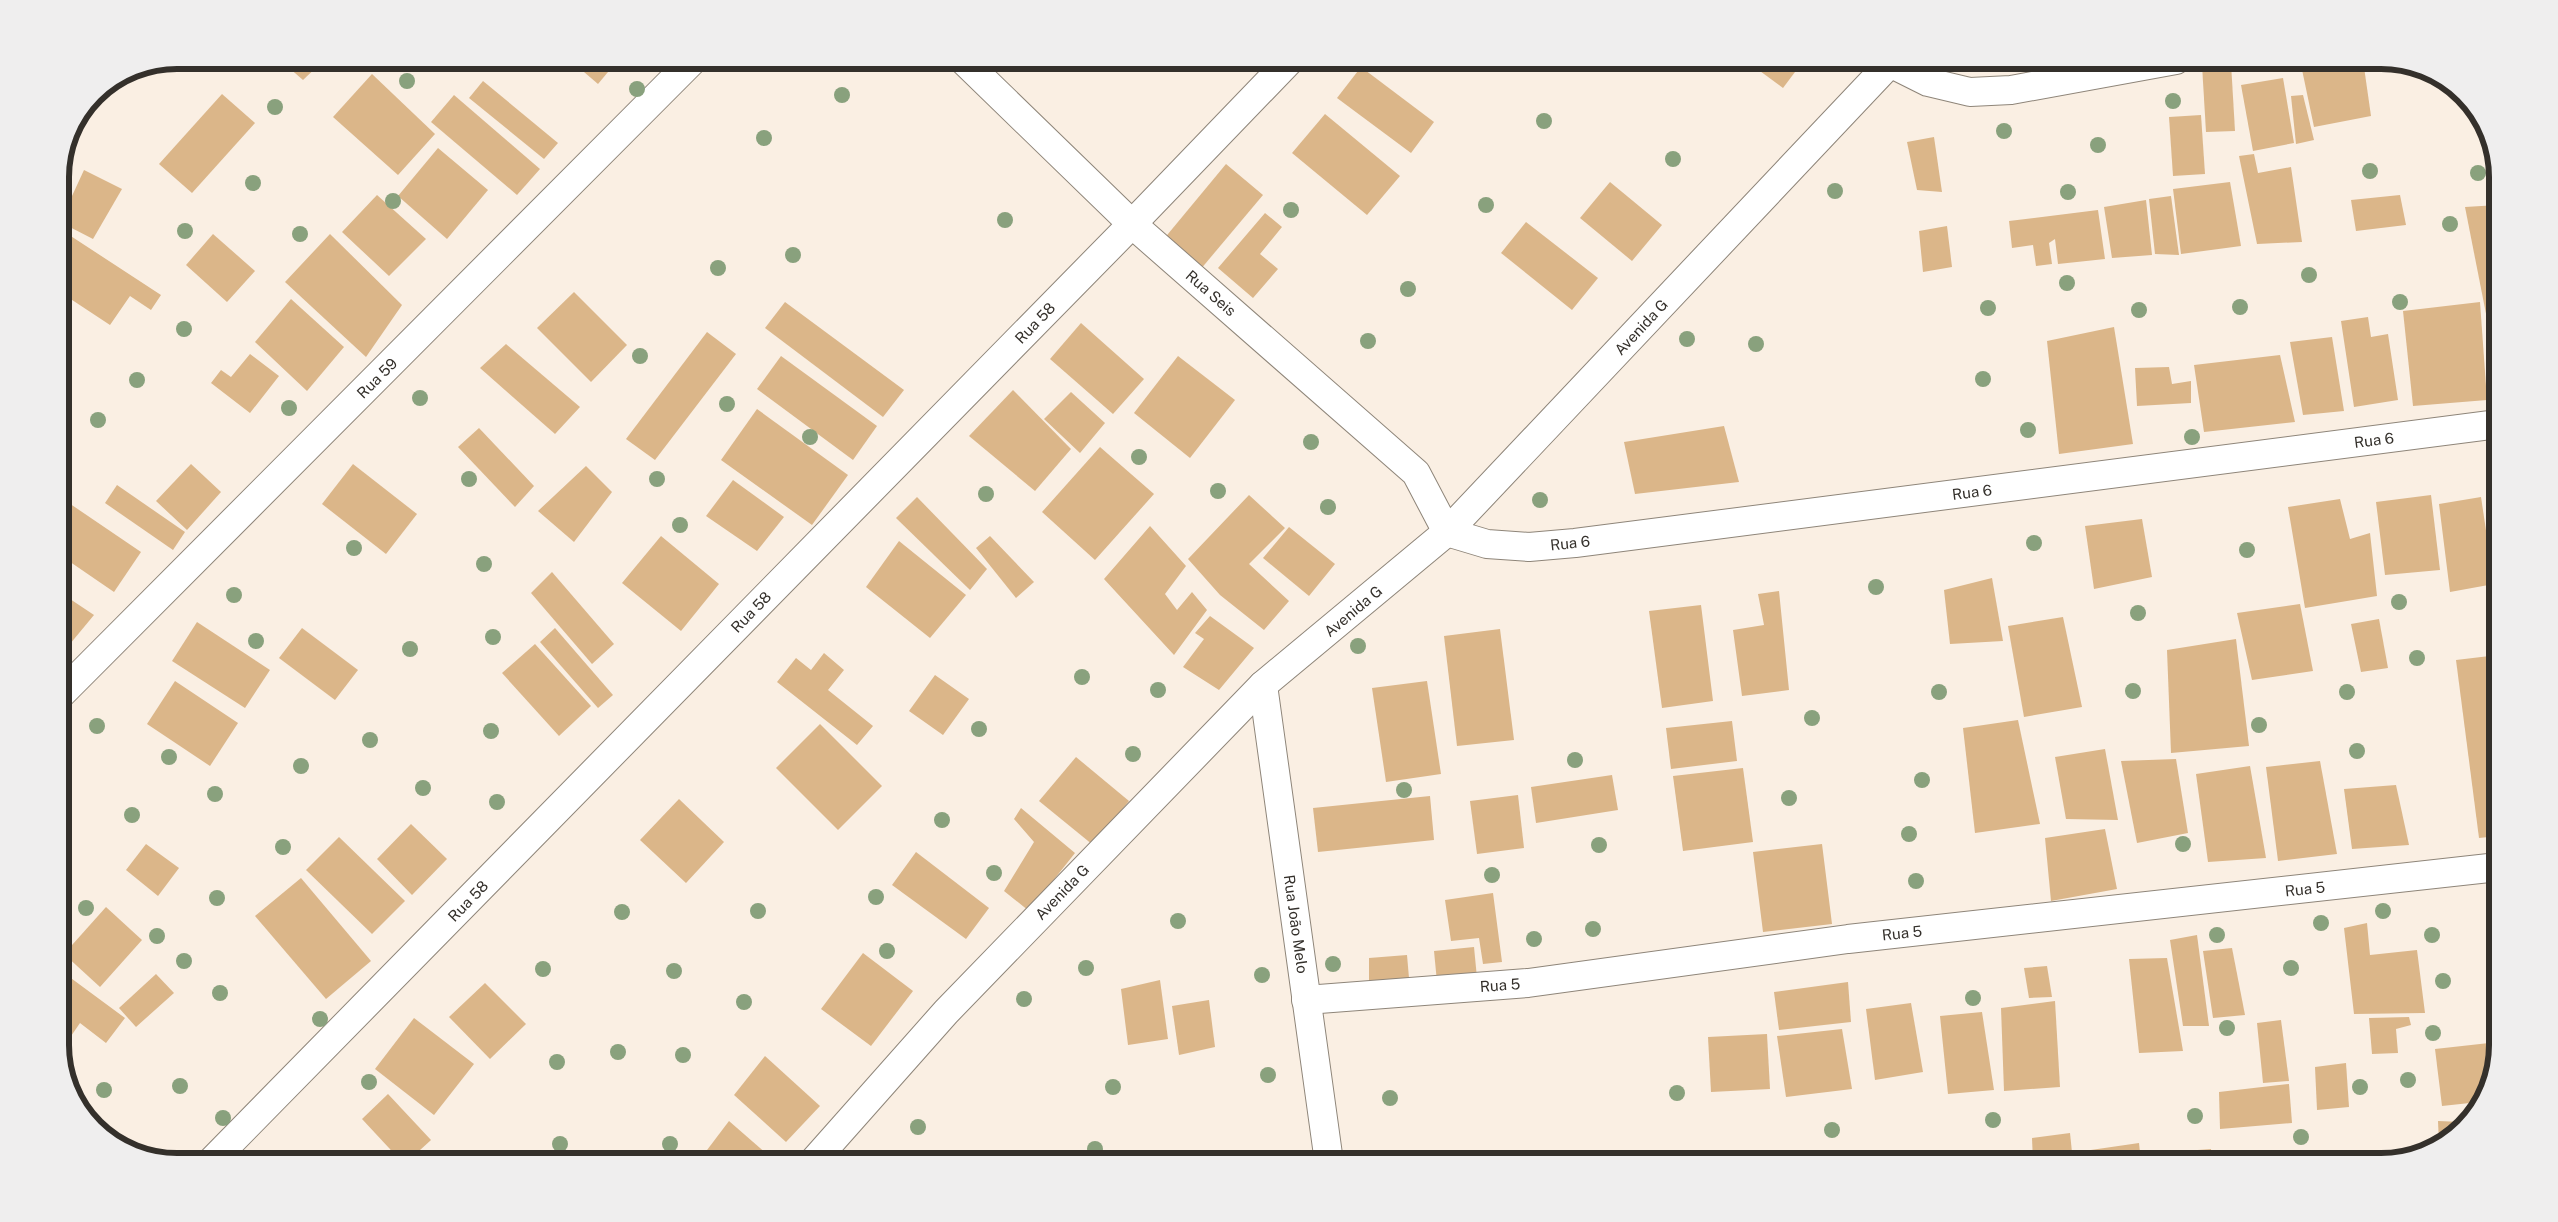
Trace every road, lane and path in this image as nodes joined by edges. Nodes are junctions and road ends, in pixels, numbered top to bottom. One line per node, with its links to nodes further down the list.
1 (685, 69): 11 (street, Rua 59)
2 (972, 69): 7 (street, Rua Seis)
3 (1281, 69): 7 (street, Rua 58)
4 (1885, 69): 9 (street, Avenida G)
5 (1905, 69): 6 (street)
6 (2126, 69)
7 (1132, 224): 9 (street, Rua Seis); 14 (street, Rua 58)
8 (2489, 425): 9 (street, Rua 6)
9 (1447, 532): 10 (street, Avenida G)
10 (1263, 685): 13 (street, Rua João Melo); 15 (street, Avenida G)
11 (69, 686)
12 (2489, 868): 13 (street, Rua 5)
13 (1306, 1000): 16 (street, Rua João Melo)
14 (220, 1153)
15 (821, 1153)
16 (1329, 1153)

